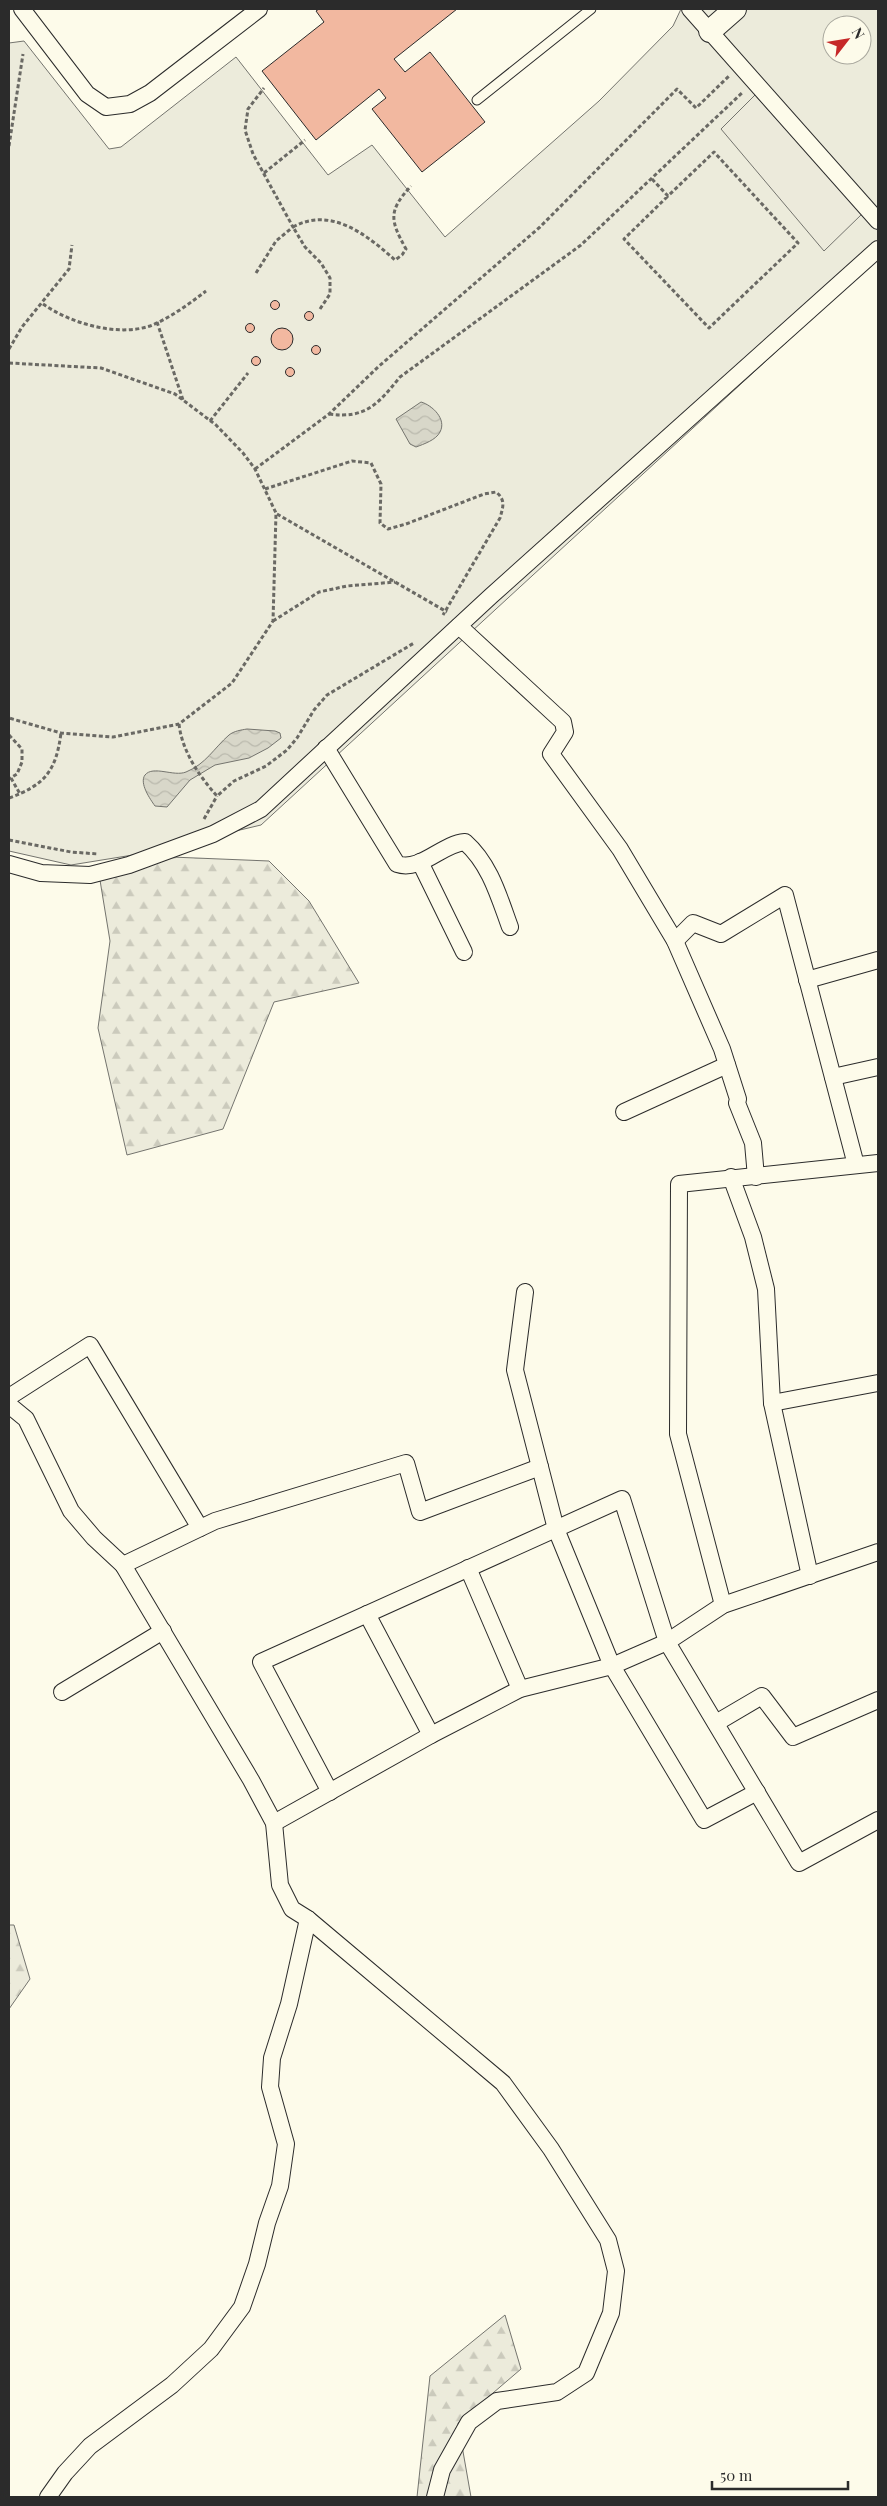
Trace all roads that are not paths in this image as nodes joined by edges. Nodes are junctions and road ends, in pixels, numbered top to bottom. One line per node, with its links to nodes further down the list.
1 (22, 9): 2 (street)
2 (259, 9)
3 (591, 9): 7 (lane)
4 (690, 9): 6 (street)
5 (735, 9): 6 (street)
6 (710, 31): 8 (street)
7 (478, 100)
8 (878, 221)
9 (878, 249): 10 (street)
10 (455, 621): 11 (street); 15 (street)
11 (326, 748): 12 (street); 13 (street)
12 (420, 862): 14 (street); 16 (street)
13 (9, 864)
14 (510, 927)
15 (675, 941): 18 (street); 19 (street)
16 (464, 952)
17 (878, 960): 18 (street)
18 (807, 980): 21 (street)
19 (727, 1064): 22 (street); 26 (street)
20 (878, 1067): 21 (street)
21 (833, 1077): 24 (street)
22 (624, 1112)
23 (878, 1163): 24 (street)
24 (856, 1165): 26 (street)
25 (732, 1177): 26 (street); 30 (street); 39 (street)
26 (756, 1177)
27 (525, 1292): 32 (street)
28 (878, 1383): 30 (street)
29 (9, 1397): 33 (street)
30 (772, 1403): 38 (street)
31 (9, 1405): 36 (street)
32 (540, 1467): 33 (street); 34 (street)
33 (200, 1528): 36 (street)
34 (556, 1529): 37 (street); 42 (street); 43 (street)
35 (878, 1552): 38 (street)
36 (123, 1565): 41 (street)
37 (468, 1568): 40 (street); 44 (street)
38 (810, 1576): 39 (street)
39 (722, 1605): 42 (street)
40 (367, 1614): 48 (street); 49 (street)
41 (163, 1631): 45 (street); 52 (street)
42 (667, 1642): 43 (street); 47 (street)
43 (612, 1666): 44 (street); 50 (street)
44 (520, 1689): 48 (street)
45 (62, 1692)
46 (878, 1700): 47 (street)
47 (716, 1723): 50 (street)
48 (431, 1735): 49 (street)
49 (330, 1792): 52 (street)
50 (757, 1792): 51 (street)
51 (878, 1820)
52 (274, 1823): 53 (street)
53 (308, 1918): 54 (street); 55 (street)
54 (48, 2497)
55 (435, 2497)

